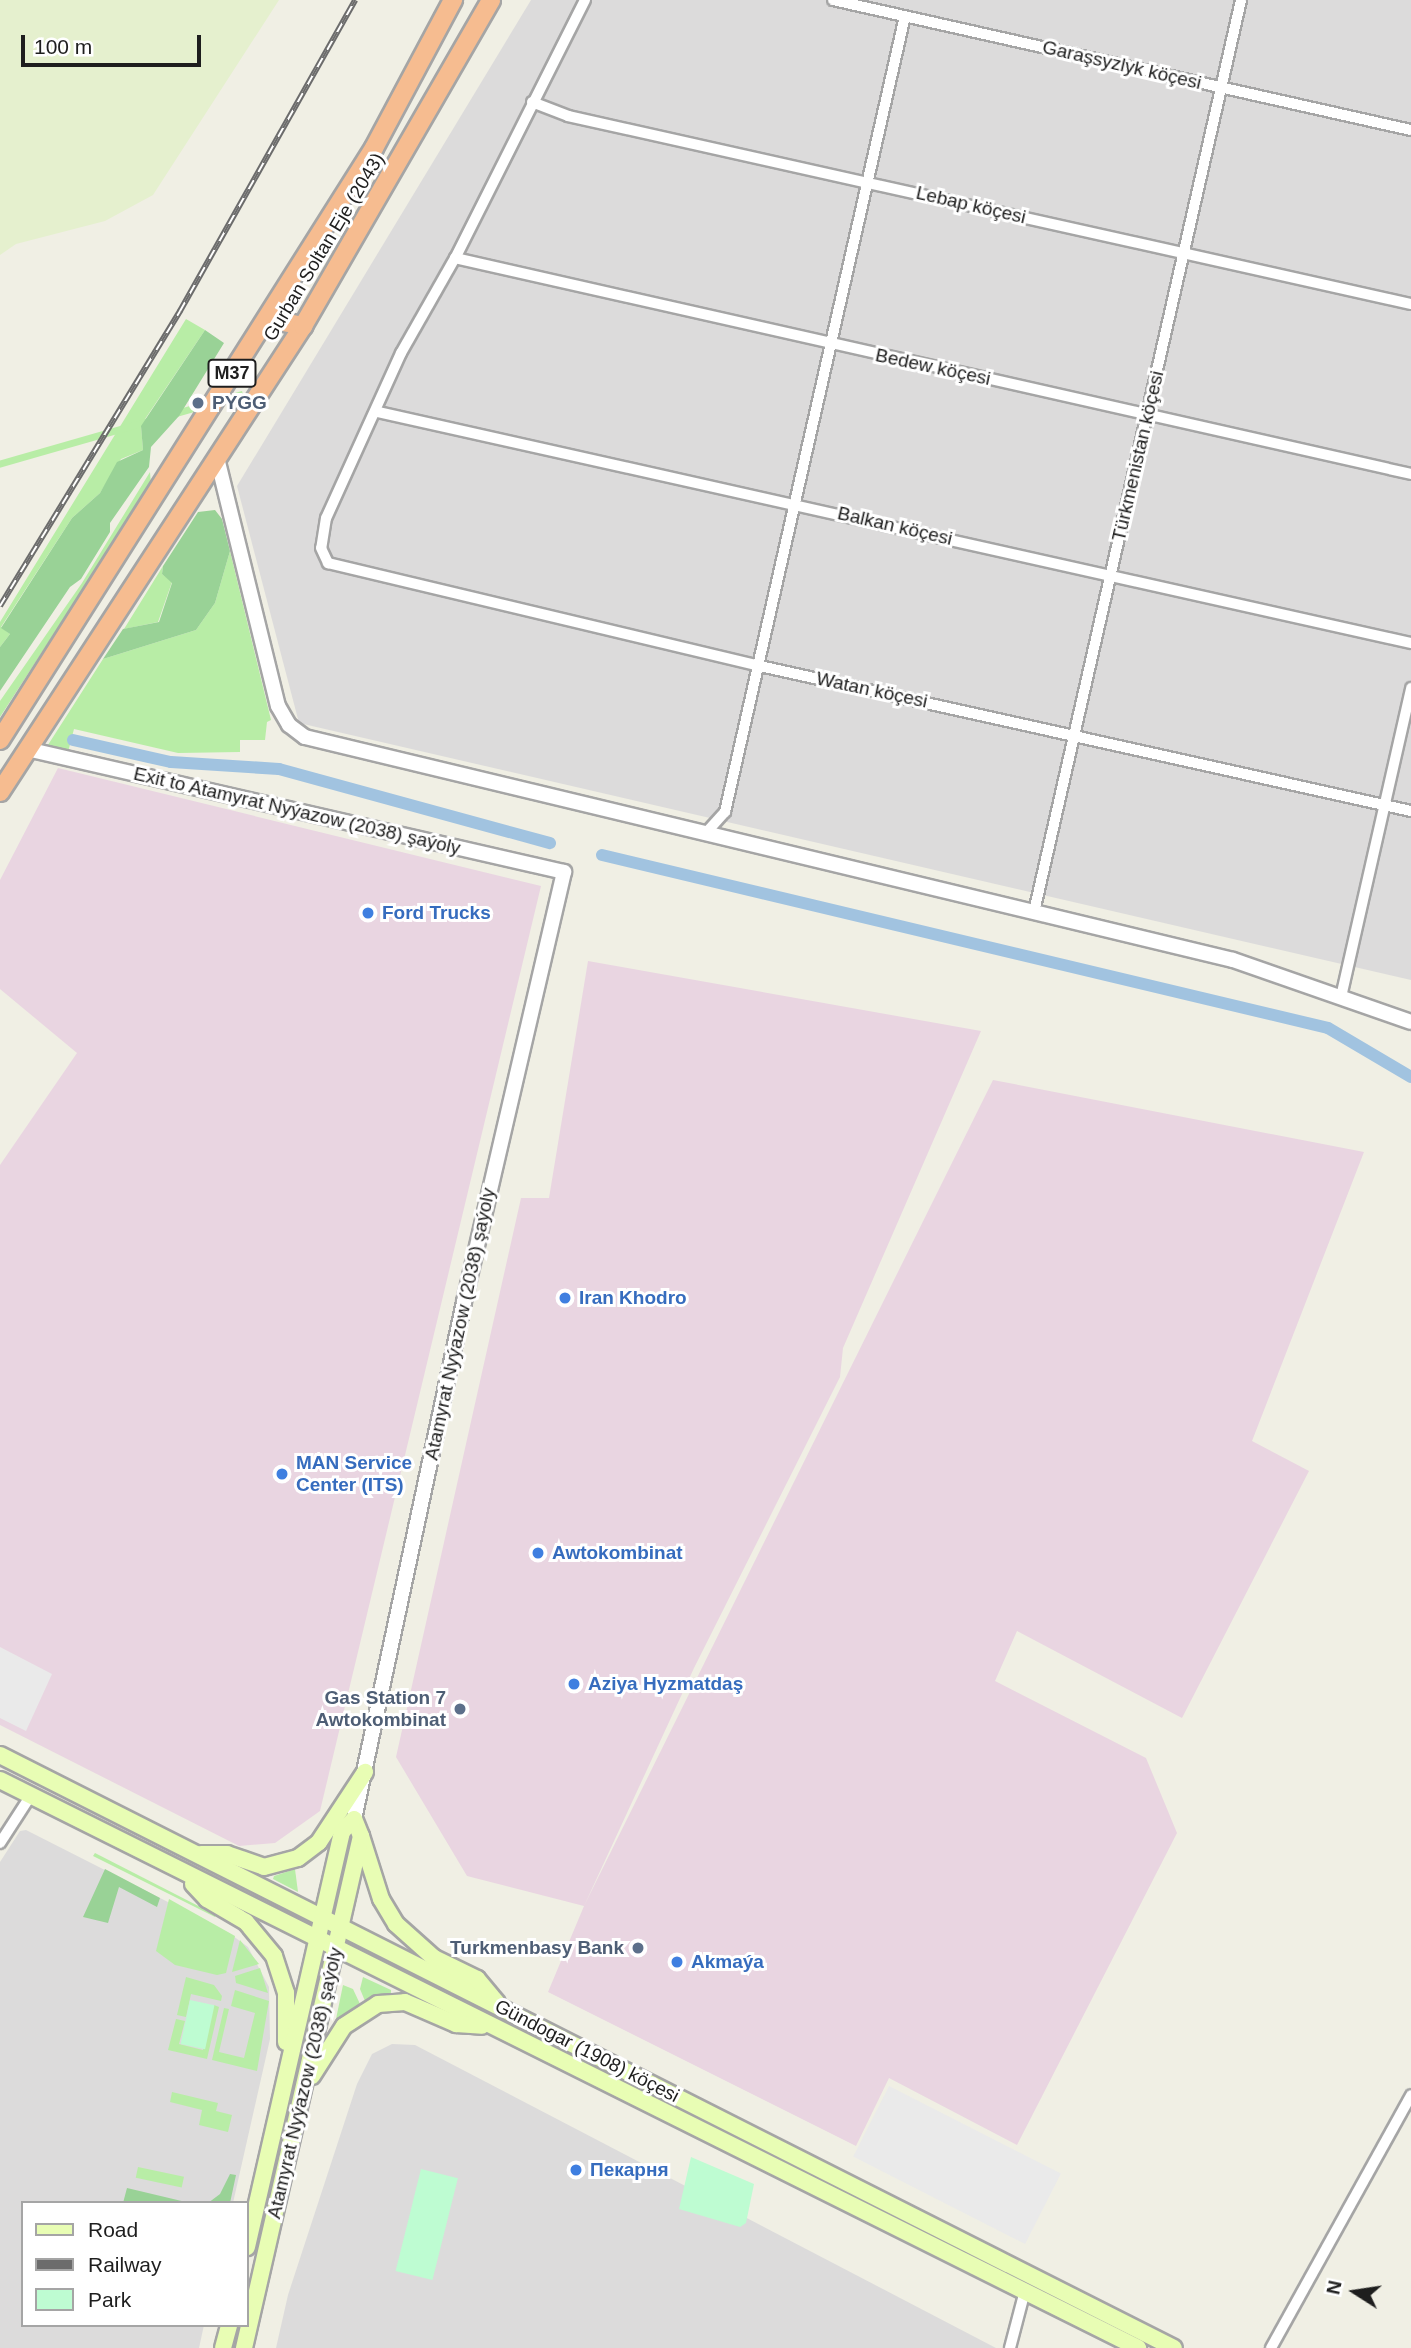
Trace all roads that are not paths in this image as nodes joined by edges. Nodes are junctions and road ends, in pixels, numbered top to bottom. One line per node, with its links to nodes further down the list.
1 (453, 0): 14 (highway, Gurban Soltan Eje (2043) / M37)
2 (491, 0): 15 (highway, Gurban Soltan Eje (2043) / M37)
3 (584, 0): 8 (street)
4 (833, 0): 6 (street, Garaşsyzlyk köçesi)
5 (1241, 0): 7 (street, Türkmenistan köçesi)
6 (905, 16): 7 (street, Garaşsyzlyk köçesi); 10 (street)
7 (1223, 88): 9 (street, Garaşsyzlyk köçesi); 11 (street, Türkmenistan köçesi)
8 (532, 102): 10 (street, Lebap köçesi); 12 (street)
9 (1411, 130)
10 (867, 182): 11 (street, Lebap köçesi); 16 (street)
11 (1185, 253): 13 (street, Lebap köçesi); 20 (street, Türkmenistan köçesi)
12 (455, 258): 16 (street, Bedew köçesi); 19 (street)
13 (1411, 304)
14 (273, 310): 15 (highway); 17 (highway, Gurban Soltan Eje (2043) / M37)
15 (303, 326): 18 (highway, Gurban Soltan Eje (2043) / M37)
16 (830, 344): 20 (street, Bedew köçesi); 23 (street)
17 (227, 382): 18 (highway); 29 (highway, Gurban Soltan Eje (2043) / M37)
18 (255, 400): 21 (highway, Gurban Soltan Eje (2043) / M37)
19 (378, 412): 23 (street, Balkan köçesi); 26 (street, Watan köçesi)
20 (1148, 413): 22 (street, Bedew köçesi); 24 (street, Türkmenistan köçesi)
21 (218, 463): 30 (highway, Gurban Soltan Eje (2043) / M37); 34 (street)
22 (1411, 474)
23 (797, 505): 24 (street, Balkan köçesi); 26 (street)
24 (1111, 575): 25 (street, Balkan köçesi); 28 (street, Türkmenistan köçesi)
25 (1411, 643)
26 (760, 666): 28 (street, Watan köçesi); 34 (street)
27 (1411, 688): 32 (street)
28 (1075, 733): 32 (street, Watan köçesi); 36 (street, Türkmenistan köçesi)
29 (0, 740)
30 (31, 750): 31 (highway, Gurban Soltan Eje (2043) / M37); 35 (street, Exit to Atamyrat Nyýazow (2038) şaýoly)
31 (0, 792)
32 (1385, 805): 33 (street, Watan köçesi); 37 (street)
33 (1411, 811)
34 (705, 834): 36 (street)
35 (564, 872): 40 (street, Atamyrat Nyýazow (2038) şaýoly)
36 (1034, 912): 37 (street)
37 (1341, 998): 38 (street)
38 (1411, 1022)
39 (2, 1761): 46 (main road, Gündogar (1908) köçesi)
40 (365, 1772): 43 (street, Atamyrat Nyýazow (2038) şaýoly); 46 (main road)
41 (0, 1780): 42 (main road, Gündogar (1908) köçesi)
42 (31, 1795): 45 (street); 47 (main road, Gündogar (1908) köçesi)
43 (354, 1819): 44 (main road); 48 (main road, Atamyrat Nyýazow (2038) şaýoly)
44 (361, 1836): 49 (main road, Atamyrat Nyýazow (2038) şaýoly); 52 (main road)
45 (0, 1843)
46 (195, 1854): 48 (main road, Gündogar (1908) köçesi)
47 (184, 1874): 50 (main road, Gündogar (1908) köçesi); 54 (main road)
48 (322, 1918): 49 (main road, Gündogar (1908) köçesi); 50 (main road, Atamyrat Nyýazow (2038) şaýoly)
49 (341, 1927): 51 (main road, Atamyrat Nyýazow (2038) şaýoly); 52 (main road, Gündogar (1908) köçesi)
50 (317, 1940): 51 (main road, Gündogar (1908) köçesi); 54 (main road, Atamyrat Nyýazow (2038) şaýoly)
51 (336, 1949): 53 (main road, Gündogar (1908) köçesi); 55 (main road, Atamyrat Nyýazow (2038) şaýoly)
52 (500, 2008): 58 (main road, Gündogar (1908) köçesi)
53 (495, 2027): 55 (main road); 58 (main road, Gündogar (1908) köçesi)
54 (285, 2083): 57 (main road, Atamyrat Nyýazow (2038) şaýoly)
55 (304, 2090): 61 (main road, Atamyrat Nyýazow (2038) şaýoly)
56 (1411, 2095): 65 (street)
57 (248, 2243)
58 (1028, 2283): 62 (street); 63 (main road, Gündogar (1908) köçesi); 64 (main road, Gündogar (1908) köçesi)
59 (228, 2327): 60 (main road)
60 (223, 2348)
61 (244, 2348)
62 (1010, 2348)
63 (1138, 2348)
64 (1174, 2348)
65 (1270, 2348)

